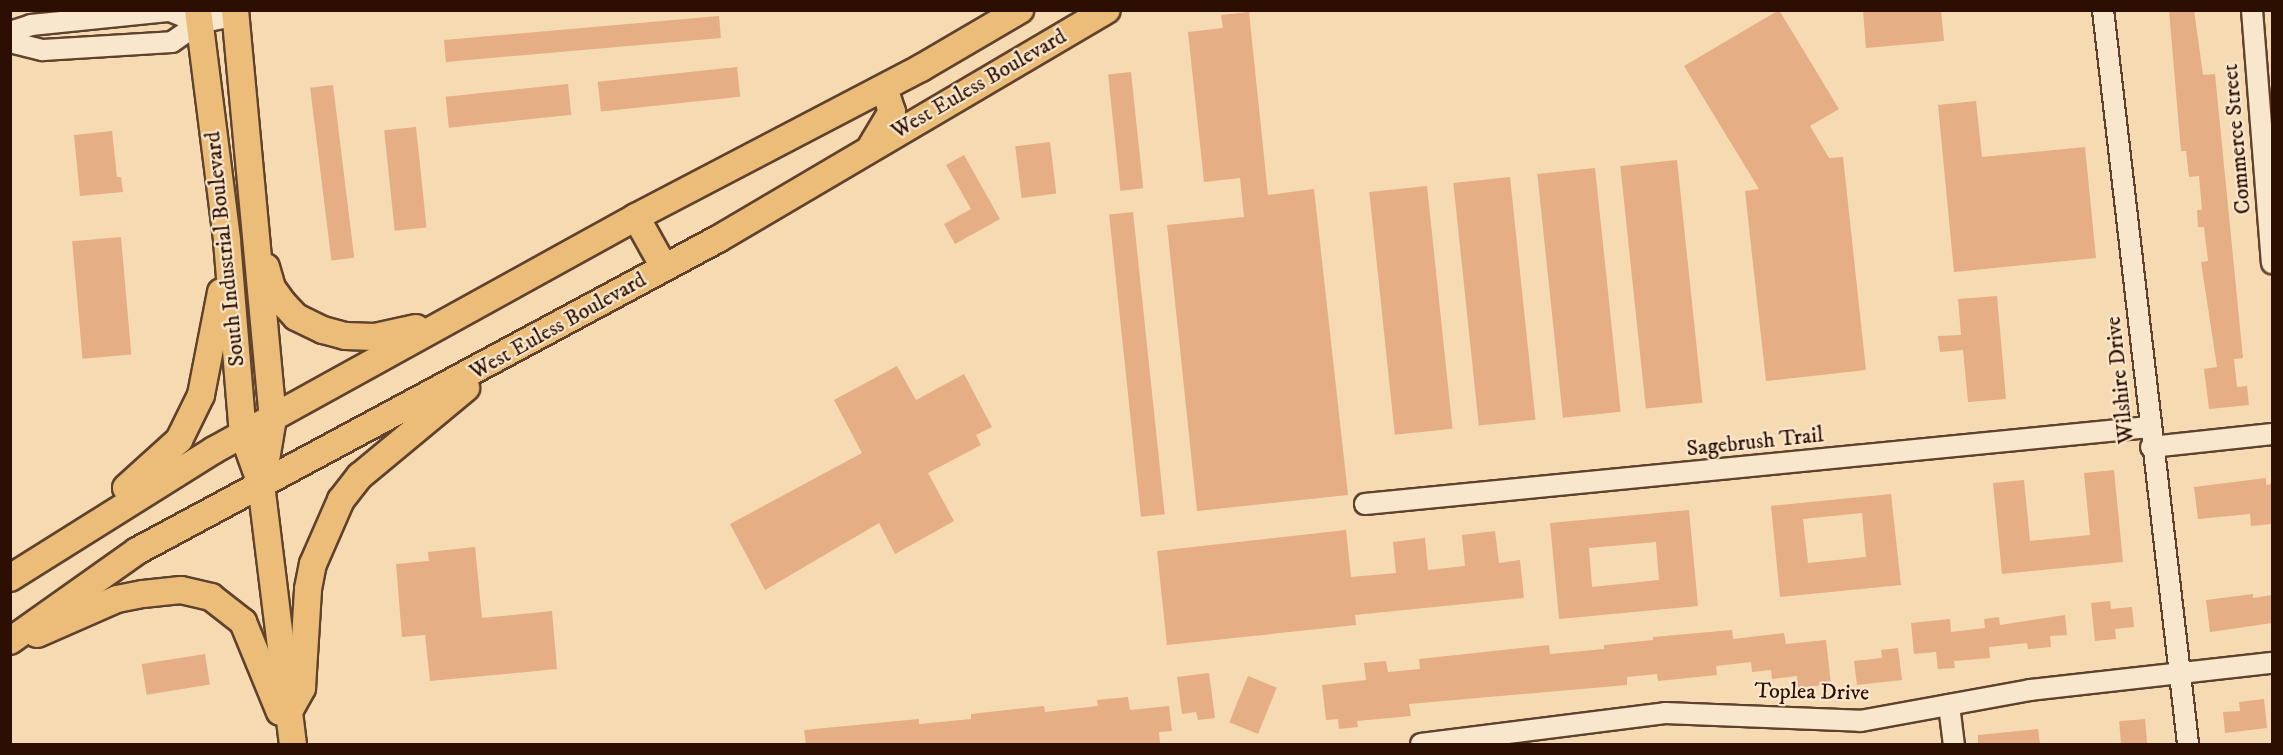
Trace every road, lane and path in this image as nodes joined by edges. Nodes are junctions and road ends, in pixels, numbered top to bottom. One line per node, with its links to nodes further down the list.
1 (1020, 10): 9 (main road, West Euless Boulevard)
2 (1107, 10): 10 (main road, West Euless Boulevard)
3 (2103, 10): 20 (street, Wilshire Drive)
4 (2252, 10): 11 (street, Commerce Street)
5 (236, 13): 6 (street); 13 (main road, South Industrial Boulevard)
6 (198, 17): 7 (street); 8 (street); 14 (main road, South Industrial Boulevard)
7 (10, 32)
8 (10, 42)
9 (884, 88): 10 (main road); 12 (main road, West Euless Boulevard)
10 (870, 148): 16 (main road, West Euless Boulevard)
11 (2270, 211): 15 (street, Commerce Street)
12 (636, 217): 16 (main road); 17 (main road, West Euless Boulevard)
13 (253, 222): 17 (main road); 19 (main road, South Industrial Boulevard)
14 (227, 241): 21 (main road, South Industrial Boulevard); 26 (main road)
15 (2272, 262)
16 (664, 267): 18 (main road, West Euless Boulevard)
17 (435, 327): 19 (main road, West Euless Boulevard)
18 (508, 354): 24 (main road, West Euless Boulevard); 33 (main road)
19 (273, 418): 21 (main road, West Euless Boulevard); 24 (main road, South Industrial Boulevard)
20 (2149, 427): 23 (street, Wilshire Drive); 25 (street, Sagebrush Trail)
21 (243, 434): 24 (main road, South Industrial Boulevard); 26 (main road, West Euless Boulevard)
22 (2272, 434): 23 (street)
23 (2151, 447): 31 (street, Wilshire Drive)
24 (261, 484): 28 (main road, West Euless Boulevard); 33 (main road, South Industrial Boulevard)
25 (1365, 504)
26 (50, 551): 27 (main road, West Euless Boulevard)
27 (10, 578)
28 (10, 641)
29 (10, 648): 34 (main road)
30 (2272, 663): 31 (street, Toplea Drive)
31 (2179, 673): 32 (street, Toplea Drive); 37 (street, Wilshire Drive)
32 (1949, 705): 35 (street, Toplea Drive); 36 (street)
33 (289, 711): 34 (main road, South Industrial Boulevard)
34 (293, 744)
35 (1421, 744)
36 (1954, 744)
37 (2188, 744)

